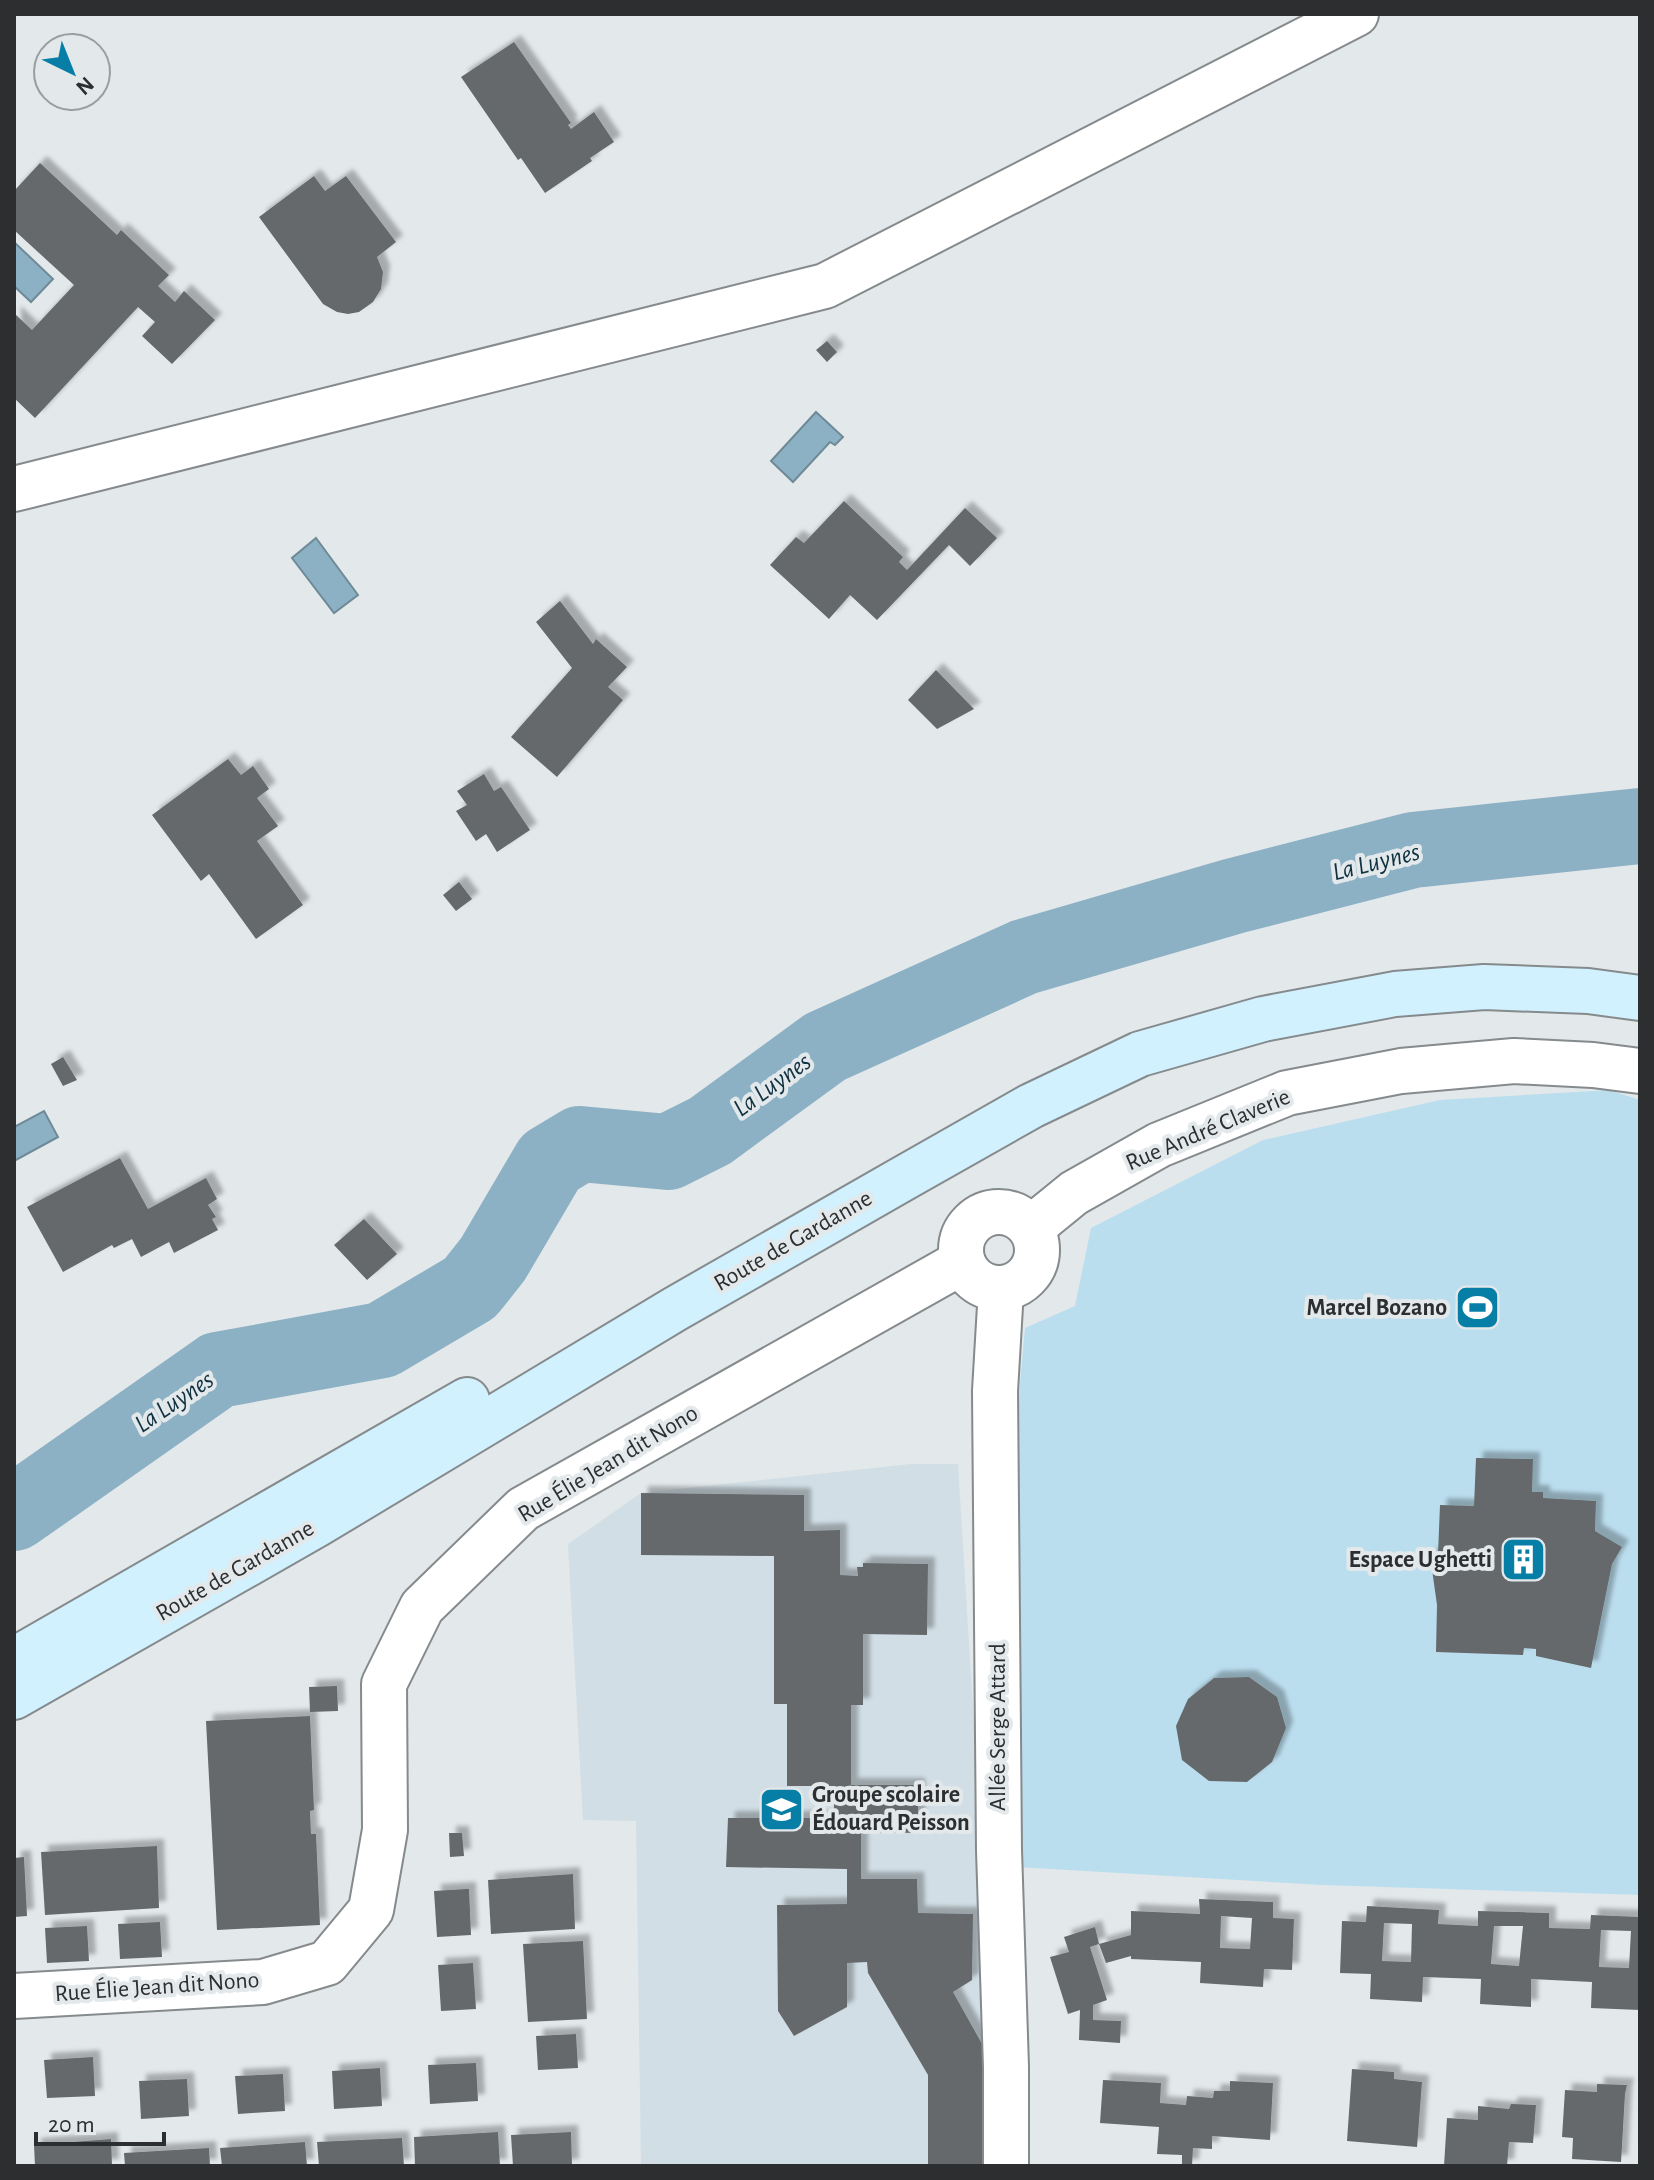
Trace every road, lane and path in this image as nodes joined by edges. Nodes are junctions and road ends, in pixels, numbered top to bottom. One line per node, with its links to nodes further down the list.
1 (1356, 14): 2 (street)
2 (14, 489)
3 (1640, 973): 9 (main road, Route de Gardanne)
4 (1640, 998): 10 (main road, Route de Gardanne)
5 (1640, 1071): 6 (street, Rue André Claverie)
6 (1031, 1228): 7 (street); 8 (street)
7 (962, 1262): 8 (street); 11 (street, Rue Élie Jean dit Nono)
8 (1001, 1289): 12 (street, Allée Serge Attard)
9 (14, 1660)
10 (14, 1697)
11 (14, 1996)
12 (1006, 2166)

